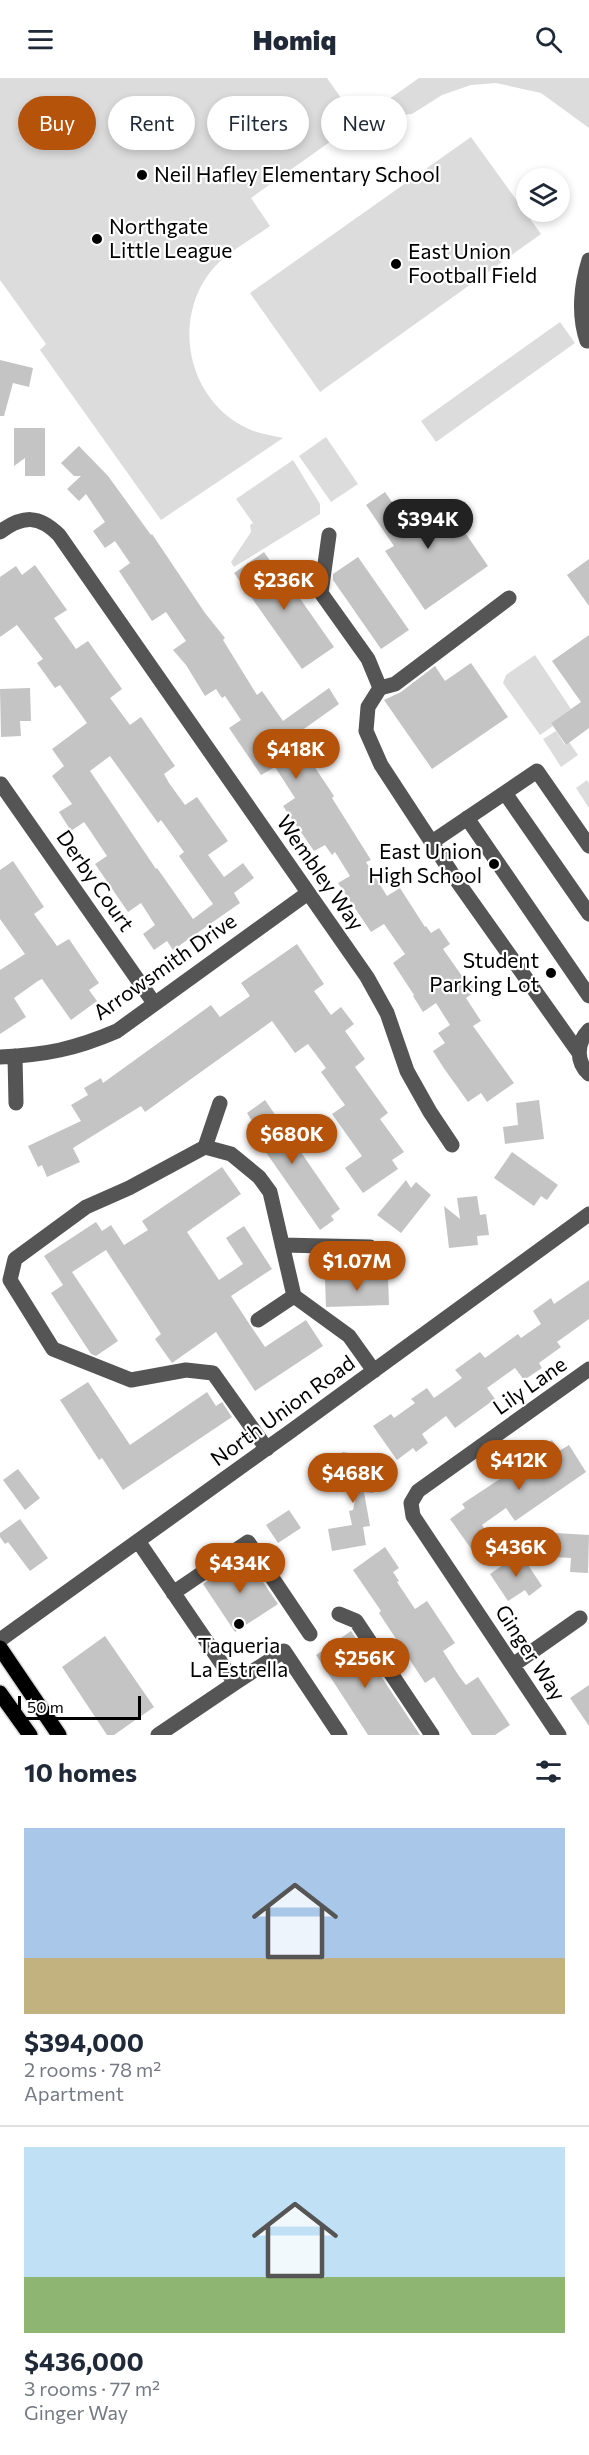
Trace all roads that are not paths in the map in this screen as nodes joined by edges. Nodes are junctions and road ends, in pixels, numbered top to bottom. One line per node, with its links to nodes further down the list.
1 (589, 260): 2 (street)
2 (587, 341)
3 (0, 532): 12 (street, Wembley Way)
4 (329, 535): 6 (street)
5 (509, 598): 6 (street)
6 (380, 688): 10 (street)
7 (1, 784): 15 (street, Derby Court)
8 (505, 793): 9 (street); 11 (street); 13 (street)
9 (467, 819): 10 (street); 14 (street)
10 (432, 842): 17 (street)
11 (589, 846)
12 (308, 893): 15 (street, Arrowsmith Drive); 22 (street, Wembley Way)
13 (589, 914)
14 (589, 996)
15 (154, 1003): 18 (street, Arrowsmith Drive)
16 (589, 1030): 17 (street)
17 (579, 1053): 19 (street)
18 (8, 1057): 20 (street)
19 (589, 1074)
20 (16, 1103)
21 (220, 1103): 23 (street)
22 (452, 1145)
23 (205, 1147): 25 (street); 31 (street)
24 (589, 1214): 30 (street, North Union Road)
25 (282, 1245): 26 (street); 27 (street)
26 (370, 1247)
27 (294, 1296): 28 (street); 30 (street)
28 (258, 1320)
29 (589, 1369): 32 (street, Lily Lane)
30 (374, 1371): 31 (street, North Union Road)
31 (267, 1449): 33 (street, North Union Road)
32 (411, 1503): 40 (street, Ginger Way)
33 (138, 1541): 34 (street); 38 (street, North Union Road)
34 (173, 1593): 37 (street); 41 (street)
35 (339, 1614): 47 (street)
36 (580, 1618): 40 (street)
37 (310, 1634)
38 (0, 1640)
39 (0, 1648): 44 (main road)
40 (513, 1665): 48 (street, Ginger Way)
41 (235, 1683): 45 (street); 46 (street)
42 (0, 1693): 43 (main road)
43 (30, 1735)
44 (59, 1735)
45 (158, 1735)
46 (340, 1735)
47 (432, 1735)
48 (559, 1735)

